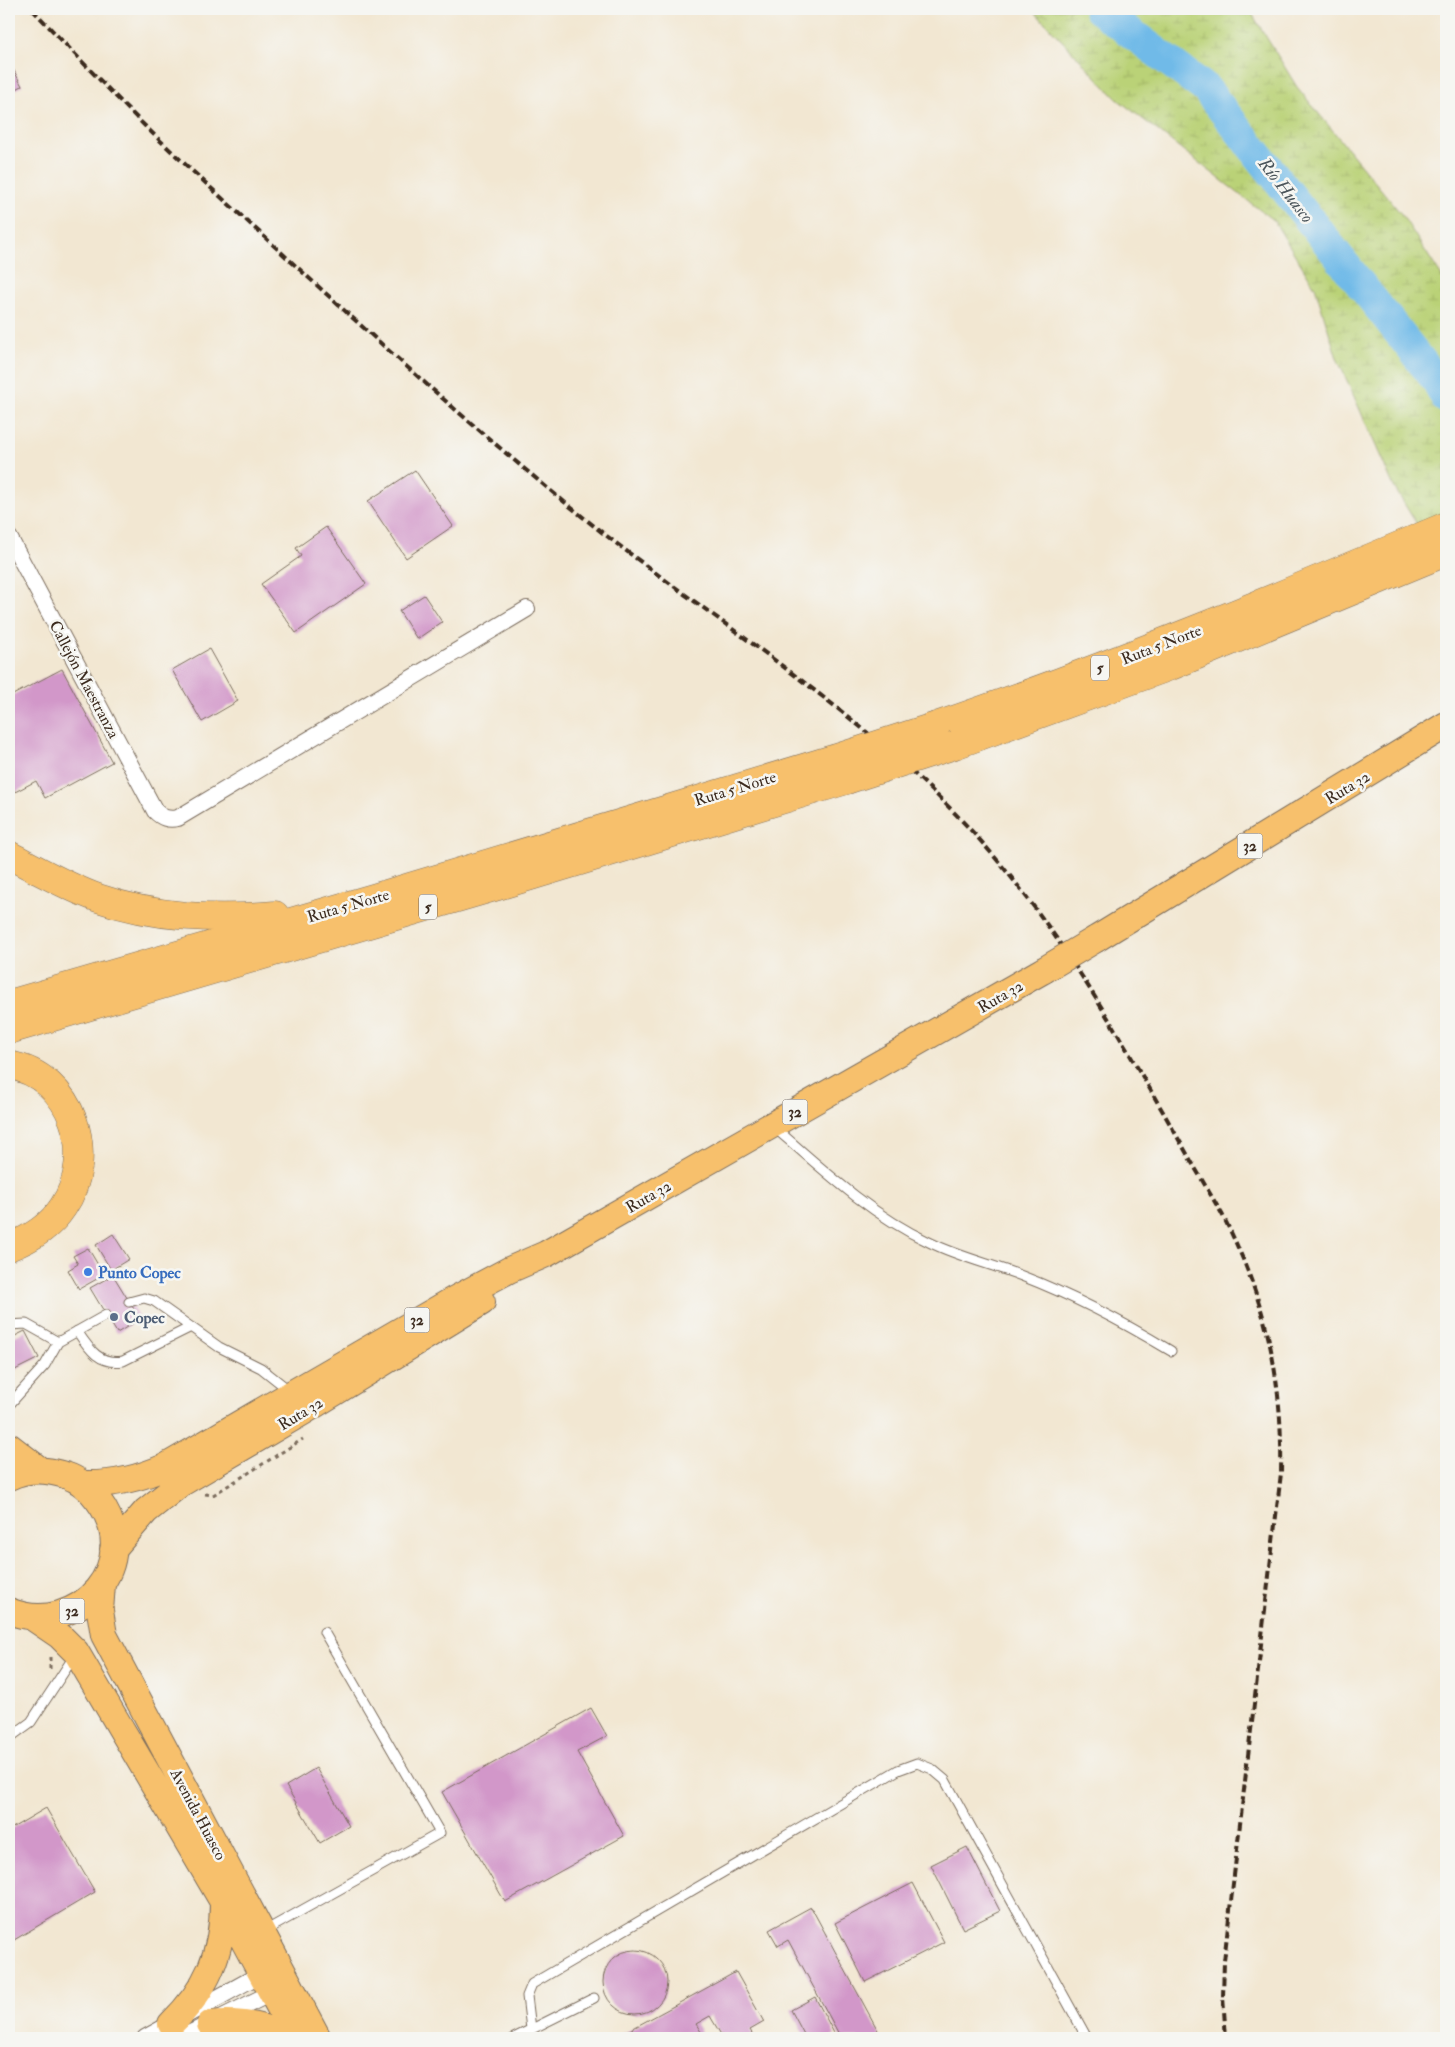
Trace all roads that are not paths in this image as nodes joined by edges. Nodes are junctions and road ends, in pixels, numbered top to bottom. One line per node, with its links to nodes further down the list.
1 (1446, 526): 5 (highway, Ruta 5 Norte / 5)
2 (9, 537): 4 (street, Callejón Maestranza)
3 (1446, 552): 5 (highway, Ruta 5 Norte / 5)
4 (527, 609)
5 (1268, 614): 7 (highway, Ruta 5 Norte / 5, bridge); 7 (highway, Ruta 5 Norte / 5, bridge)
6 (1446, 725): 13 (main road, Ruta 32 / 32, bridge)
7 (840, 769): 9 (highway, Ruta 5 Norte / 5); 11 (highway, Ruta 5 Norte / 5)
8 (9, 855): 9 (highway)
9 (373, 898): 10 (highway, Ruta 5 Norte / 5)
10 (9, 1004)
11 (9, 1030)
12 (9, 1064): 14 (highway)
13 (772, 1125): 21 (lane); 22 (main road, Ruta 32 / 32)
14 (9, 1248)
15 (129, 1302): 18 (lane)
16 (106, 1314): 19 (lane)
17 (9, 1325): 20 (lane)
18 (191, 1327): 19 (lane); 22 (lane)
19 (77, 1332): 20 (lane)
20 (58, 1342): 23 (lane)
21 (1171, 1351)
22 (298, 1403): 27 (main road, Ruta 32 / 32); 28 (main road, Ruta 32 / 32)
23 (9, 1405)
24 (9, 1446): 25 (main road)
25 (40, 1470): 26 (main road, 32); 27 (main road, 32)
26 (9, 1477)
27 (82, 1484): 28 (main road)
28 (113, 1549): 29 (main road, 32)
29 (102, 1584): 30 (main road, 32); 35 (main road, Avenida Huasco)
30 (20, 1614): 32 (main road, Avenida Huasco)
31 (324, 1632): 35 (lane)
32 (76, 1652): 33 (lane); 34 (main road, Avenida Huasco)
33 (9, 1738)
34 (223, 1902): 36 (main road, Avenida Huasco); 40 (main road)
35 (262, 1932): 36 (main road, Avenida Huasco)
36 (276, 1979): 38 (street); 40 (street); 42 (main road, Avenida Huasco); 43 (main road, Avenida Huasco)
37 (594, 1998): 39 (lane)
38 (210, 2024): 40 (street); 41 (main road)
39 (531, 2029): 44 (lane); 45 (lane)
40 (164, 2035)
41 (290, 2038)
42 (296, 2038)
43 (318, 2038)
44 (514, 2038)
45 (1087, 2038)

